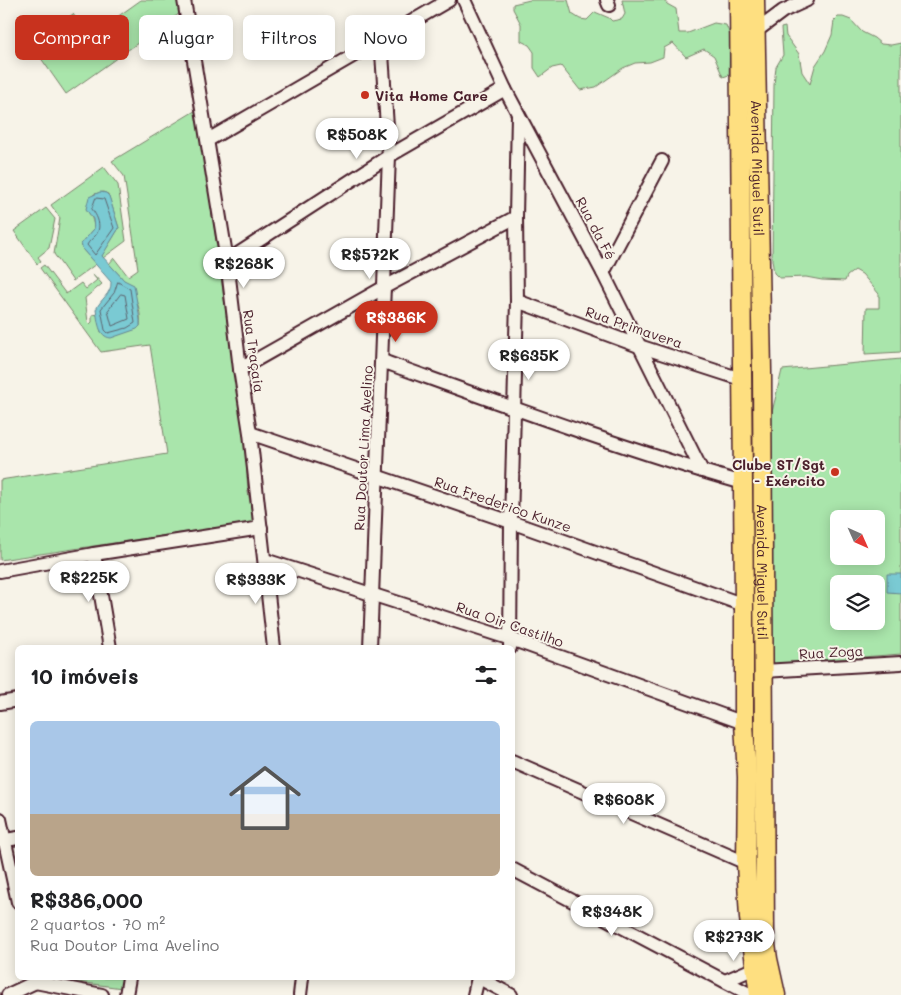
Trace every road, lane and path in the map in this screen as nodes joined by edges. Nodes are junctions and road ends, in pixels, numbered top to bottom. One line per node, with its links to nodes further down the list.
1 (184, 0): 14 (street, Rua Traçaia)
2 (450, 0): 8 (street)
3 (464, 0): 12 (street, Rua da Fé)
4 (739, 0): 25 (highway, Avenida Miguel Sutil)
5 (807, 0): 7 (street)
6 (755, 6): 7 (street); 9 (highway, Avenida Miguel Sutil)
7 (783, 10): 9 (street)
8 (424, 15)
9 (755, 32): 43 (highway, Avenida Miguel Sutil)
10 (346, 60): 14 (street)
11 (382, 60): 15 (street, Rua Doutor Lima Avelino)
12 (505, 89): 13 (street, Rua da Fé); 15 (street)
13 (518, 114): 17 (street); 19 (street, Rua da Fé)
14 (208, 140): 18 (street, Rua Traçaia)
15 (389, 156): 18 (street); 20 (street, Rua Doutor Lima Avelino)
16 (662, 161): 19 (street)
17 (516, 218): 20 (street); 21 (street)
18 (227, 262): 24 (street, Rua Traçaia)
19 (603, 273): 22 (street, Rua da Fé)
20 (383, 288): 23 (street, Rua Doutor Lima Avelino); 24 (street)
21 (517, 301): 22 (street, Rua Primavera); 26 (street)
22 (639, 346): 25 (street, Rua Primavera); 28 (street, Rua da Fé)
23 (382, 361): 26 (street); 29 (street, Rua Doutor Lima Avelino)
24 (240, 370): 27 (street, Rua Traçaia)
25 (741, 379): 30 (highway, Avenida Miguel Sutil)
26 (515, 409): 28 (street); 31 (street)
27 (250, 433): 29 (street, Rua Frederico Kunze); 32 (street, Rua Traçaia)
28 (702, 471): 30 (street)
29 (376, 476): 31 (street, Rua Frederico Kunze); 36 (street, Rua Doutor Lima Avelino)
30 (743, 483): 37 (highway, Avenida Miguel Sutil)
31 (512, 522): 37 (street, Rua Frederico Kunze); 38 (street)
32 (261, 528): 33 (street); 34 (street, Rua Traçaia)
33 (94, 554): 35 (street); 39 (street)
34 (264, 560): 36 (street, Rua Oir Castilho); 40 (street, Rua Traçaia)
35 (0, 571)
36 (372, 594): 38 (street, Rua Oir Castilho); 41 (street, Rua Doutor Lima Avelino)
37 (744, 605): 46 (highway, Avenida Miguel Sutil)
38 (511, 643): 46 (street, Rua Oir Castilho)
39 (109, 645)
40 (274, 645)
41 (370, 645)
42 (901, 664): 43 (street, Rua Zoga)
43 (763, 671): 70 (highway, Avenida Miguel Sutil)
44 (15, 700): 45 (street)
45 (0, 703)
46 (744, 723): 51 (highway, Avenida Miguel Sutil)
47 (515, 762): 51 (street)
48 (0, 819): 50 (street)
49 (15, 839): 50 (street)
50 (2, 841): 53 (street)
51 (746, 863): 54 (highway, Avenida Miguel Sutil)
52 (515, 871): 61 (street)
53 (15, 891)
54 (755, 968): 61 (street); 69 (highway, Avenida Miguel Sutil)
55 (36, 980): 63 (street)
56 (42, 980): 64 (street)
57 (129, 980): 65 (street)
58 (302, 980): 66 (street)
59 (478, 980): 67 (street)
60 (484, 980): 62 (street)
61 (725, 982): 68 (street)
62 (506, 987)
63 (8, 995)
64 (102, 995)
65 (126, 995)
66 (300, 995)
67 (474, 995)
68 (751, 995)
69 (759, 995)
70 (776, 995)

